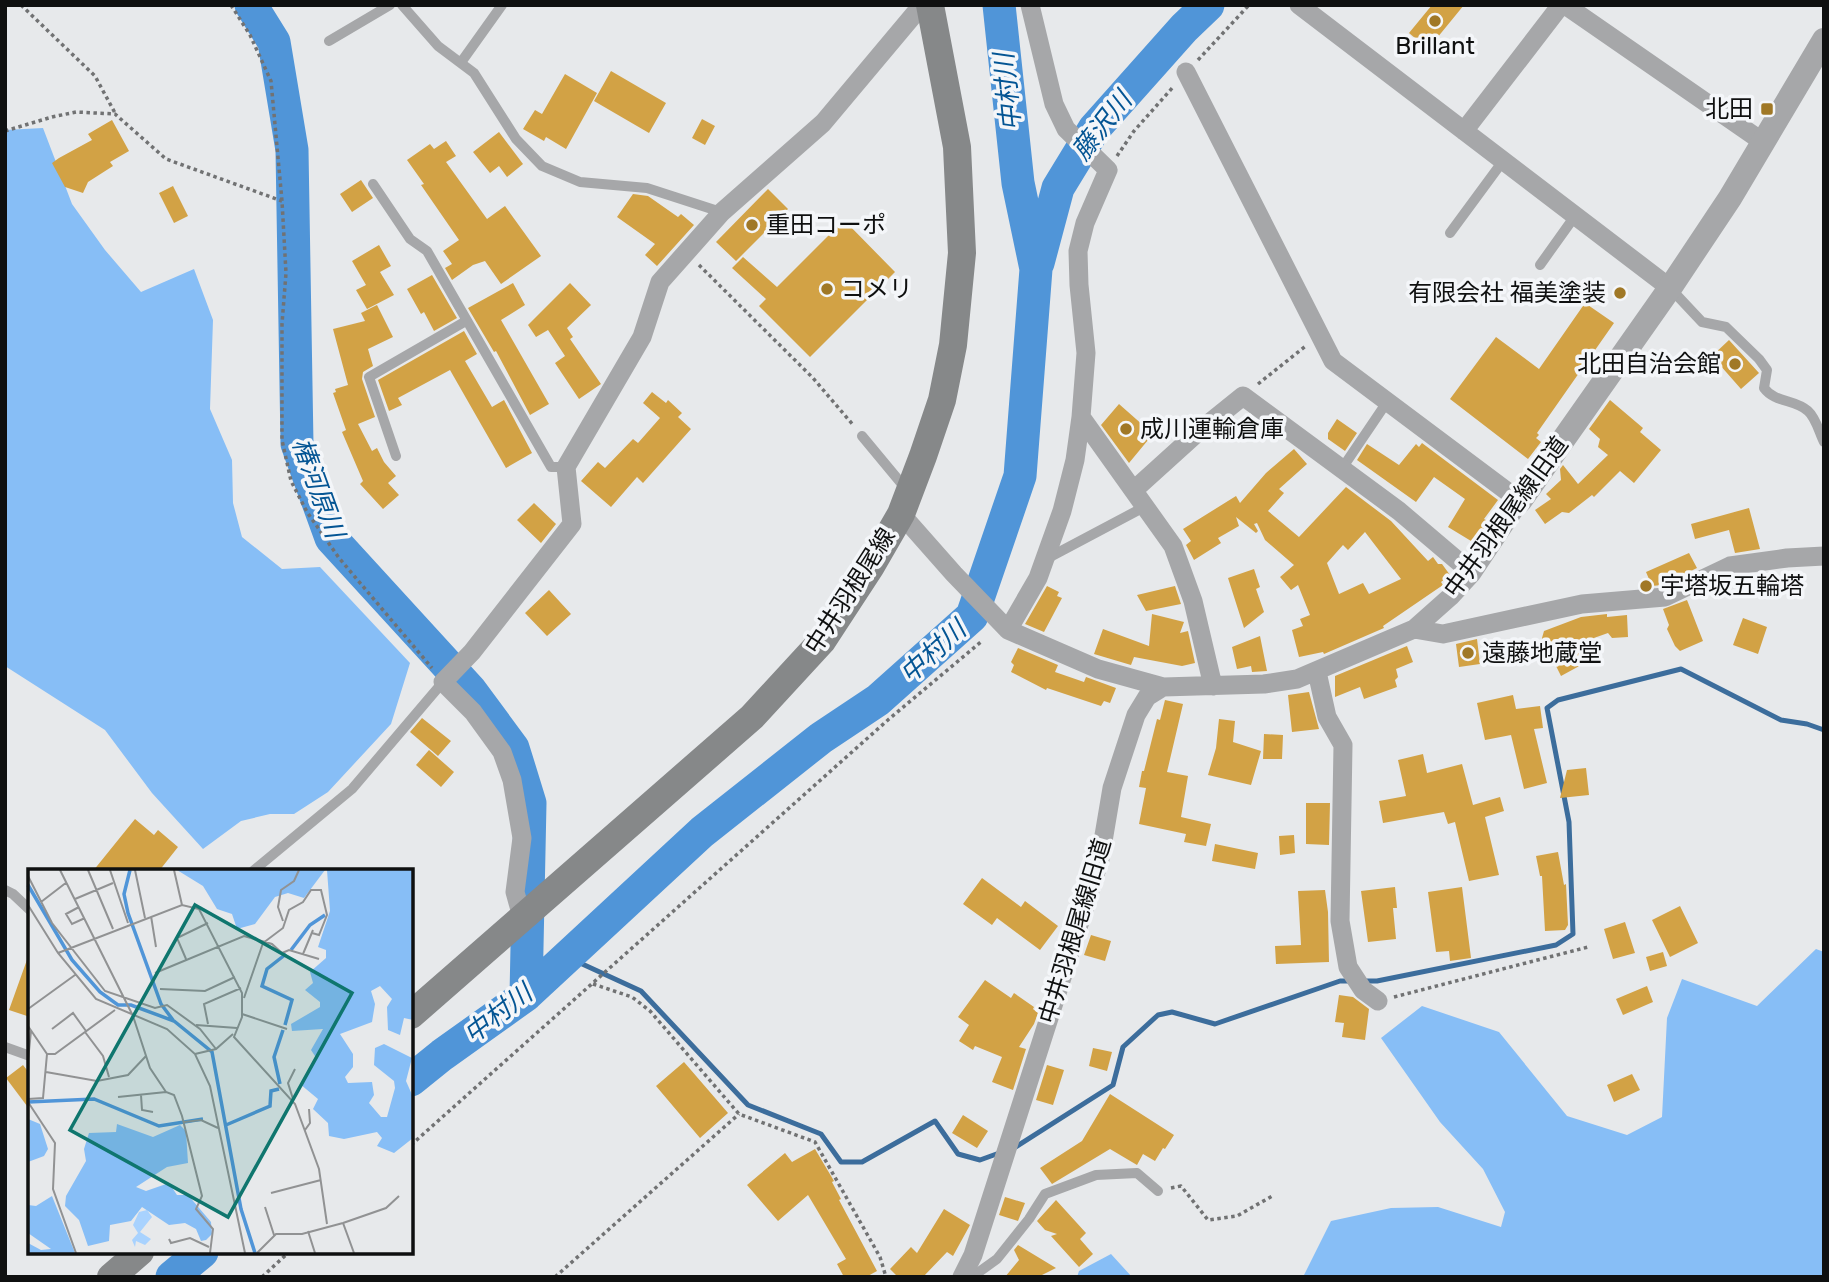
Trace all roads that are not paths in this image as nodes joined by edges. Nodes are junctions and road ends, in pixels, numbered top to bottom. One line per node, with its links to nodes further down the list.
1 (390, 5): 10 (lane)
2 (402, 5): 11 (lane)
3 (502, 5): 11 (lane)
4 (922, 5): 17 (street)
5 (930, 5): 32 (main road, 中井羽根尾線)
6 (1030, 5): 24 (street)
7 (1300, 5): 13 (street)
8 (1563, 5): 13 (street); 14 (street)
9 (1824, 40): 14 (street, 中井羽根尾線旧道)
10 (329, 41)
11 (462, 61): 17 (lane)
12 (1185, 72): 23 (street)
13 (1464, 131): 15 (street)
14 (1763, 142): 21 (street, 中井羽根尾線旧道)
15 (1503, 161): 18 (street); 19 (lane)
16 (373, 184): 22 (lane)
17 (722, 212): 28 (street)
18 (1575, 216): 20 (lane); 21 (street)
19 (1450, 233)
20 (1540, 265)
21 (1670, 288): 26 (lane); 31 (street, 中井羽根尾線旧道)
22 (466, 321): 27 (lane); 28 (lane)
23 (1387, 402): 29 (lane); 31 (street)
24 (1081, 418): 30 (street); 35 (street)
25 (862, 436): 32 (lane)
26 (1824, 442)
27 (396, 456)
28 (566, 467): 40 (street)
29 (1341, 470): 30 (street); 36 (street)
30 (1134, 490): 33 (street)
31 (1520, 501): 36 (street, 中井羽根尾線旧道)
32 (905, 503): 37 (street); 46 (main road, 中井羽根尾線)
33 (1146, 506): 35 (lane); 41 (street)
34 (1824, 556): 38 (street)
35 (1046, 558): 37 (street)
36 (1472, 573): 38 (street, 中井羽根尾線旧道)
37 (1003, 626): 42 (street)
38 (1414, 629): 39 (street, 中井羽根尾線旧道)
39 (1317, 672): 41 (street, 中井羽根尾線旧道); 47 (street)
40 (446, 678): 43 (lane); 46 (street)
41 (1213, 686): 42 (street, 中井羽根尾線旧道)
42 (1163, 687): 54 (street, 中井羽根尾線旧道)
43 (255, 869)
44 (5, 890): 45 (lane)
45 (28, 908)
46 (522, 917): 48 (main road, 中井羽根尾線)
47 (1378, 1001)
48 (413, 1013)
49 (5, 1047): 50 (lane)
50 (28, 1055)
51 (1158, 1191): 55 (lane)
52 (137, 1254): 53 (main road)
53 (111, 1277)
54 (962, 1277)
55 (972, 1277)

